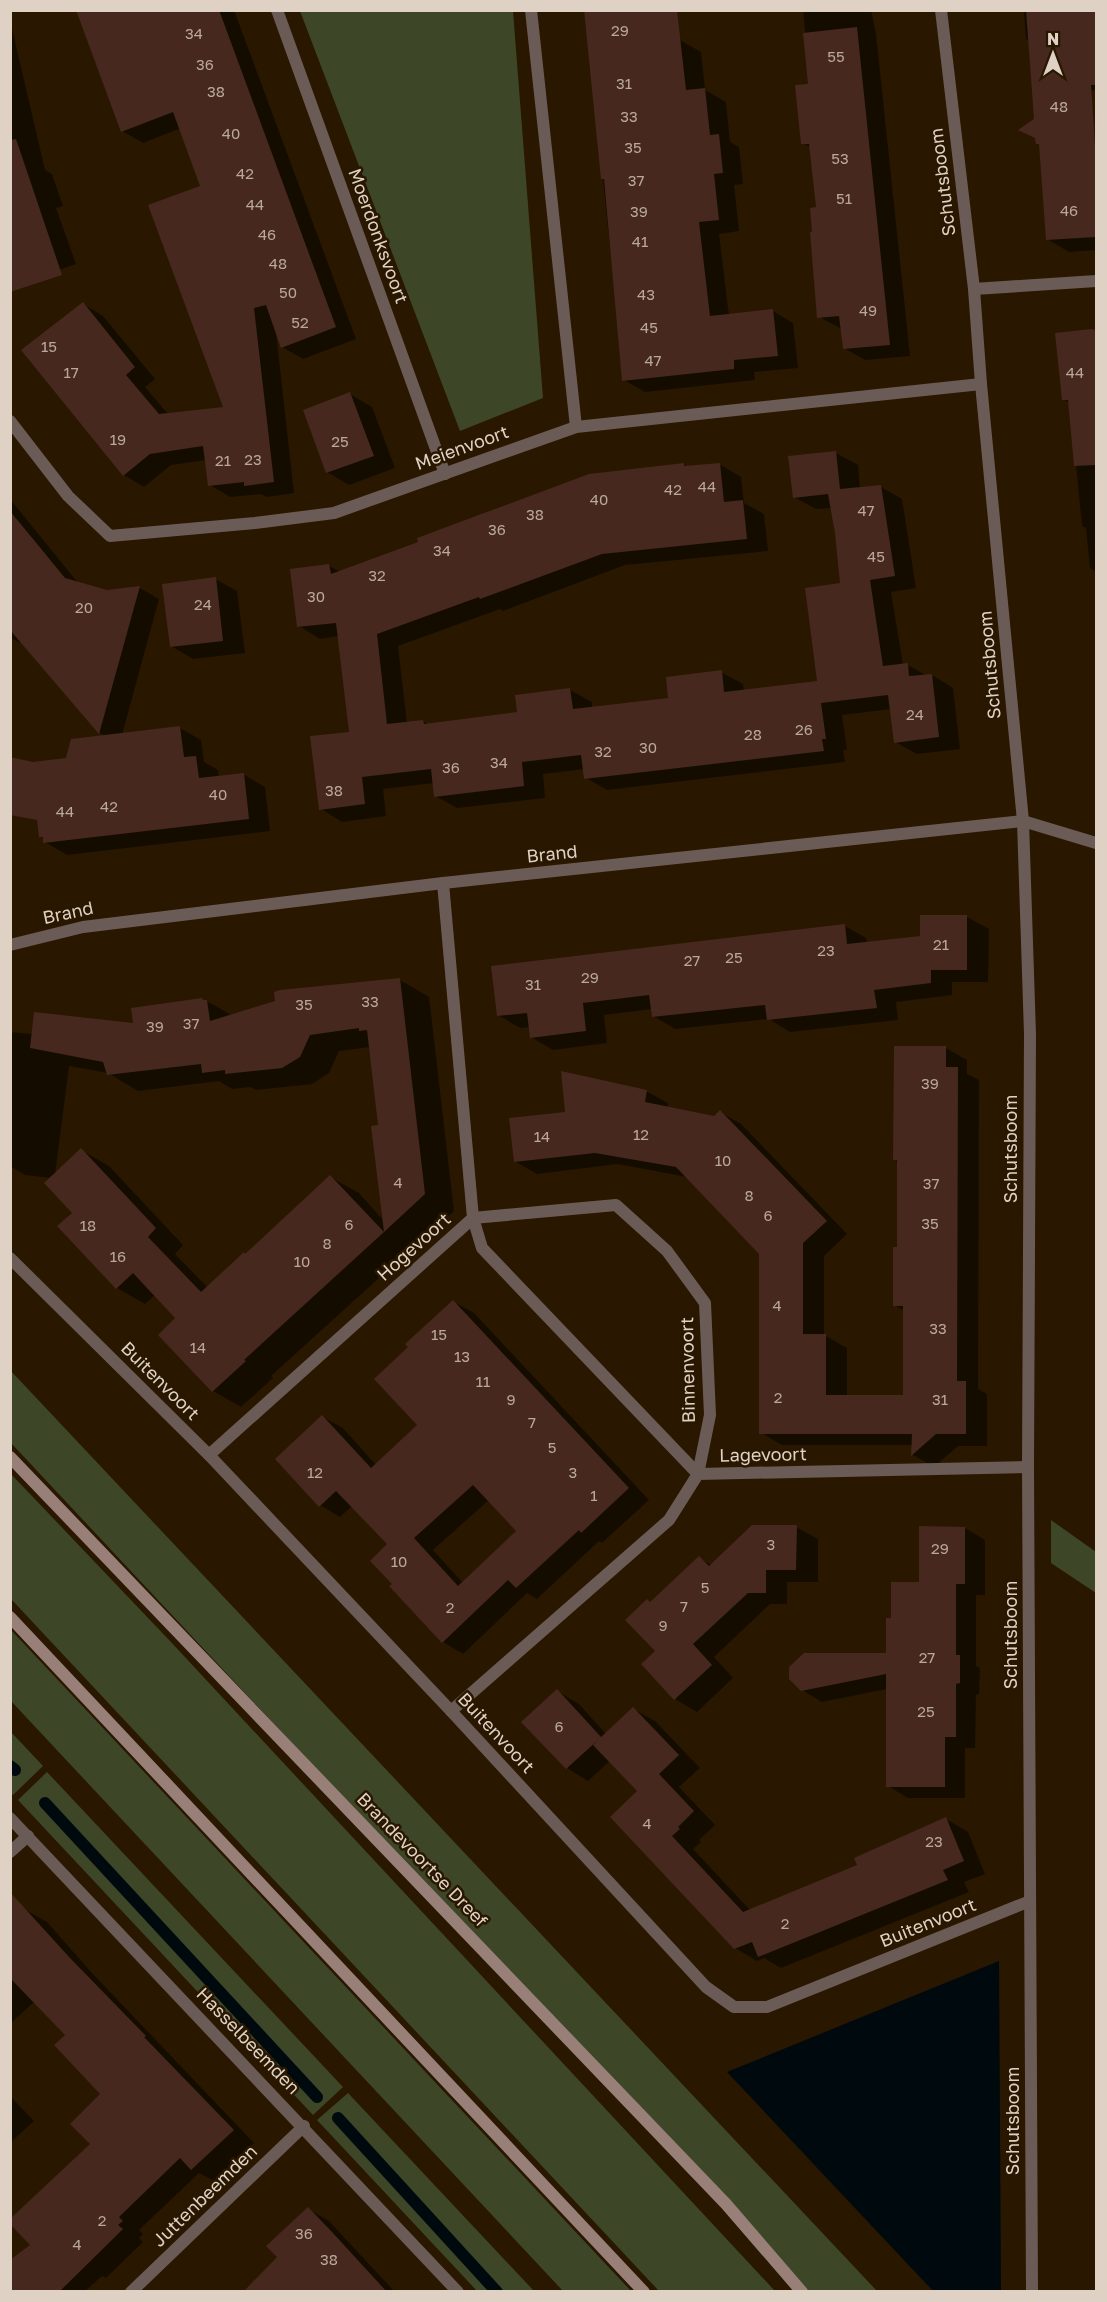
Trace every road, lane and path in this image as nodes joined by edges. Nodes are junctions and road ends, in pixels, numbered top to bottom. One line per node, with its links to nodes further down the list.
1 (277, 10): 9 (street, Moerdonksvoort)
2 (531, 10): 8 (street)
3 (941, 10): 5 (street, Schutsboom)
4 (1096, 281): 5 (street)
5 (974, 289): 6 (street, Schutsboom)
6 (981, 384): 8 (street, Meienvoort); 10 (street, Schutsboom)
7 (10, 421): 9 (street, Meienvoort)
8 (576, 427): 9 (street, Meienvoort)
9 (445, 474)
10 (1023, 822): 11 (street, Brand); 12 (street, Brand); 18 (street, Schutsboom)
11 (1096, 843)
12 (443, 883): 13 (street, Brand); 14 (street, Hogevoort)
13 (10, 945)
14 (473, 1218): 16 (street, Hogevoort); 19 (street, Binnenvoort); 19 (street, Binnenvoort)
15 (10, 1258): 16 (street, Buitenvoort)
16 (209, 1455): 21 (street, Buitenvoort)
17 (10, 1457): 30 (main road, Brandevoortse Dreef)
18 (1028, 1467): 19 (street, Lagevoort); 25 (street, Schutsboom)
19 (698, 1474): 21 (street, Lagevoort)
20 (10, 1617): 29 (main road)
21 (451, 1711): 25 (street, Buitenvoort)
22 (10, 1818): 23 (street, Hasselbeemden)
23 (28, 1836): 24 (street); 26 (street, Hasselbeemden)
24 (10, 1852)
25 (1030, 1902): 31 (street, Schutsboom)
26 (303, 2126): 27 (street, Juttenbeemden); 28 (street, Hasselbeemden)
27 (131, 2292)
28 (458, 2292)
29 (644, 2292)
30 (802, 2292)
31 (1032, 2292)

